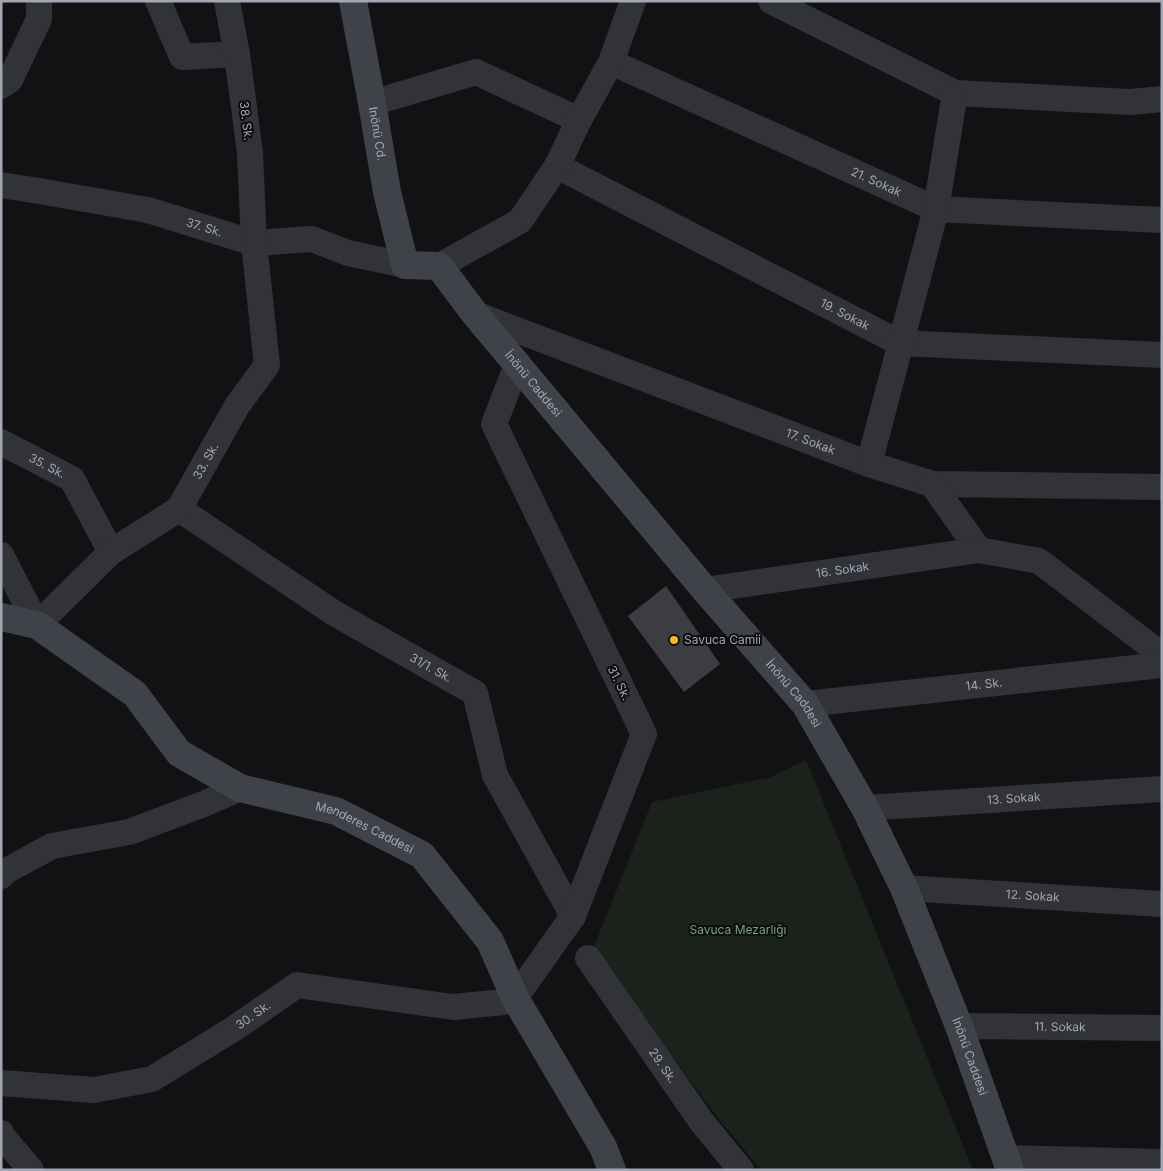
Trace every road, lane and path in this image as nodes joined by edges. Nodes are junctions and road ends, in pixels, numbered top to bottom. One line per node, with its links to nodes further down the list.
1 (39, 1): 9 (street)
2 (158, 1): 7 (street)
3 (227, 1): 7 (street, 38. Sk.)
4 (353, 1): 12 (street, Inönü Cd.)
5 (633, 1): 8 (street)
6 (772, 1): 10 (street)
7 (238, 54): 18 (street, 38. Sk.)
8 (611, 62): 13 (street); 16 (street, 21. Sokak)
9 (1, 86)
10 (955, 93): 11 (street); 16 (street)
11 (1162, 99)
12 (372, 103): 13 (street); 19 (street, Inönü Cd.)
13 (579, 120): 14 (street)
14 (557, 166): 20 (street); 22 (street, 19. Sokak)
15 (1, 185): 18 (street, 37. Sk.)
16 (936, 210): 17 (street, 21. Sokak); 22 (street)
17 (1162, 220)
18 (254, 243): 19 (street, 37. Sk.); 29 (street, 33. Sk.)
19 (405, 265): 20 (street)
20 (439, 266): 21 (street, İnönü Caddesi)
21 (475, 314): 24 (street, İnönü Caddesi); 26 (street, 17. Sokak)
22 (900, 344): 23 (street, 19. Sokak); 26 (street)
23 (1162, 355)
24 (517, 365): 33 (street, İnönü Caddesi); 45 (street, 31. Sk.)
25 (1, 442): 31 (street, 35. Sk.)
26 (869, 464): 27 (street, 17. Sokak)
27 (932, 484): 28 (street, 17. Sokak); 30 (street)
28 (1162, 487)
29 (178, 509): 31 (street, 33. Sk.); 45 (street, 31/1. Sk.)
30 (979, 550): 33 (street, 16. Sokak); 36 (street, 16. Sokak)
31 (111, 552): 35 (street, 33. Sk.)
32 (1, 555): 35 (street)
33 (705, 590): 38 (street, İnönü Caddesi)
34 (1, 617): 35 (street, Menderes Caddesi)
35 (37, 626): 39 (street, Menderes Caddesi)
36 (1162, 655)
37 (1162, 665): 38 (street, 14. Sk.)
38 (805, 704): 41 (street, İnönü Caddesi)
39 (240, 788): 42 (street); 47 (street, Menderes Caddesi)
40 (1162, 789): 41 (street, 13. Sokak)
41 (865, 808): 43 (street, İnönü Caddesi)
42 (1, 876)
43 (904, 888): 44 (street, 12. Sokak); 48 (street, İnönü Caddesi)
44 (1162, 904)
45 (573, 916): 47 (street, 31. Sk.)
46 (588, 958): 56 (street, 29. Sk.)
47 (515, 998): 50 (street, 30. Sk.); 55 (street, Menderes Caddesi)
48 (959, 1026): 49 (street, 11. Sokak); 53 (street, İnönü Caddesi)
49 (1162, 1028)
50 (1, 1084)
51 (1, 1132): 54 (street)
52 (1162, 1162): 53 (street)
53 (1008, 1164)
54 (31, 1170)
55 (612, 1170)
56 (741, 1170)

